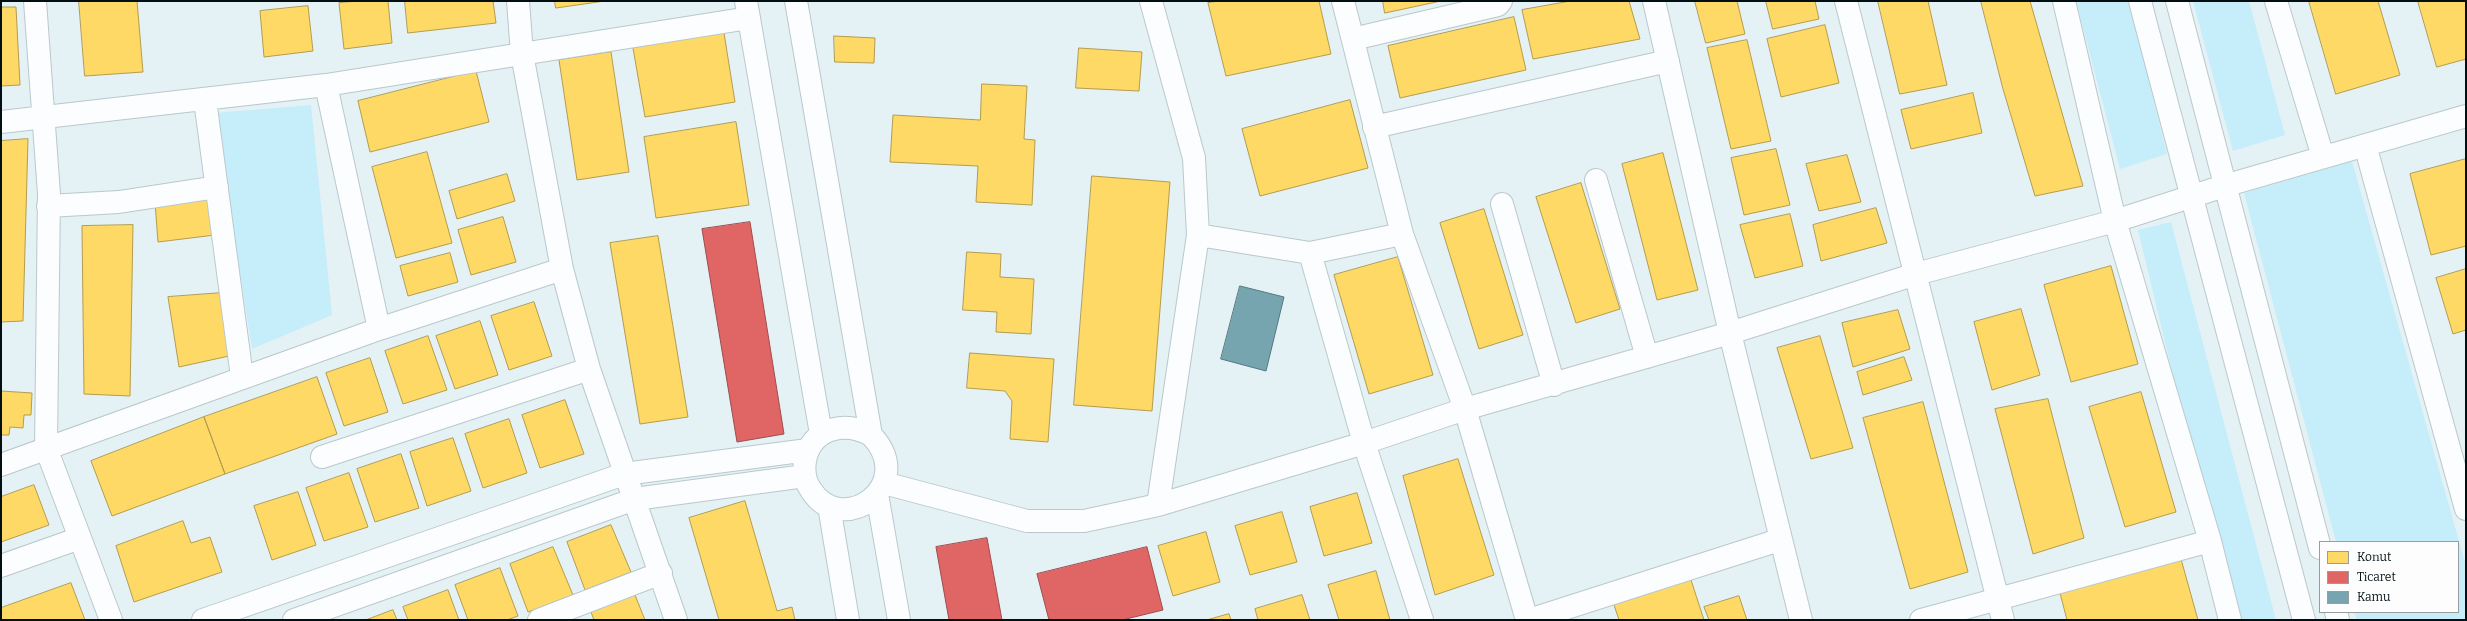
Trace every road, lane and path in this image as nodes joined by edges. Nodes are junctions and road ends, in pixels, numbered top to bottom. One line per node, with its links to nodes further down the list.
1 (35, 1): 20 (street)
2 (518, 1): 15 (street)
3 (796, 1): 44 (street)
4 (1151, 1): 33 (street)
5 (1344, 1): 14 (street)
6 (1501, 1): 14 (street)
7 (1654, 1): 16 (street)
8 (1846, 1): 36 (street)
9 (2064, 1): 31 (street)
10 (2140, 1): 28 (street)
11 (2177, 1): 26 (street)
12 (2276, 1): 24 (street)
13 (748, 9): 15 (street); 45 (street)
14 (1353, 39): 22 (street)
15 (522, 54): 17 (street); 35 (street)
16 (1668, 61): 22 (street); 38 (street)
17 (326, 85): 18 (street); 37 (street)
18 (205, 100): 20 (street); 27 (street)
19 (2466, 116): 23 (street)
20 (44, 117): 21 (street); 30 (street)
21 (1, 122)
22 (1374, 127): 32 (street)
23 (2365, 144): 24 (street); 49 (street)
24 (2322, 157): 26 (street)
25 (1596, 180): 39 (street)
26 (2224, 186): 28 (street); 61 (street)
27 (217, 187): 30 (street); 41 (street)
28 (2190, 196): 31 (street); 78 (street)
29 (1502, 204): 42 (street)
30 (48, 206): 47 (street)
31 (2115, 221): 36 (street); 60 (street)
32 (1402, 234): 34 (street); 43 (street)
33 (1198, 235): 34 (street); 55 (street)
34 (1310, 253): 46 (street)
35 (562, 269): 37 (street); 40 (street)
36 (1916, 274): 38 (street); 64 (street)
37 (379, 329): 41 (street)
38 (1730, 333): 39 (street); 59 (street)
39 (1647, 357): 42 (street)
40 (589, 369): 48 (street); 51 (street)
41 (242, 377): 47 (street)
42 (1554, 385): 43 (street)
43 (1465, 408): 46 (street); 73 (street)
44 (871, 435): 45 (street); 53 (street)
45 (814, 442): 51 (street); 52 (street)
46 (1364, 443): 55 (street); 72 (street)
47 (46, 448): 50 (street); 58 (street)
48 (322, 458)
49 (2460, 462): 57 (street)
50 (1, 465)
51 (624, 474): 54 (street); 66 (street)
52 (805, 476): 54 (street); 56 (street)
53 (881, 488): 55 (street); 56 (street); 71 (street)
54 (635, 499): 63 (street); 67 (street)
55 (1158, 505)
56 (829, 506): 70 (street)
57 (2466, 509)
58 (80, 538): 62 (street); 65 (street)
59 (1779, 540): 73 (street); 74 (street)
60 (2210, 541): 64 (street); 77 (street)
61 (2319, 544)
62 (1, 566)
63 (661, 573): 68 (street); 69 (street)
64 (1997, 598): 75 (street); 76 (street)
65 (111, 620)
66 (203, 620)
67 (294, 620)
68 (539, 620)
69 (676, 620)
70 (848, 620)
71 (899, 620)
72 (1422, 620)
73 (1528, 620)
74 (1801, 620)
75 (1921, 620)
76 (2003, 620)
77 (2230, 620)
78 (2304, 620)

